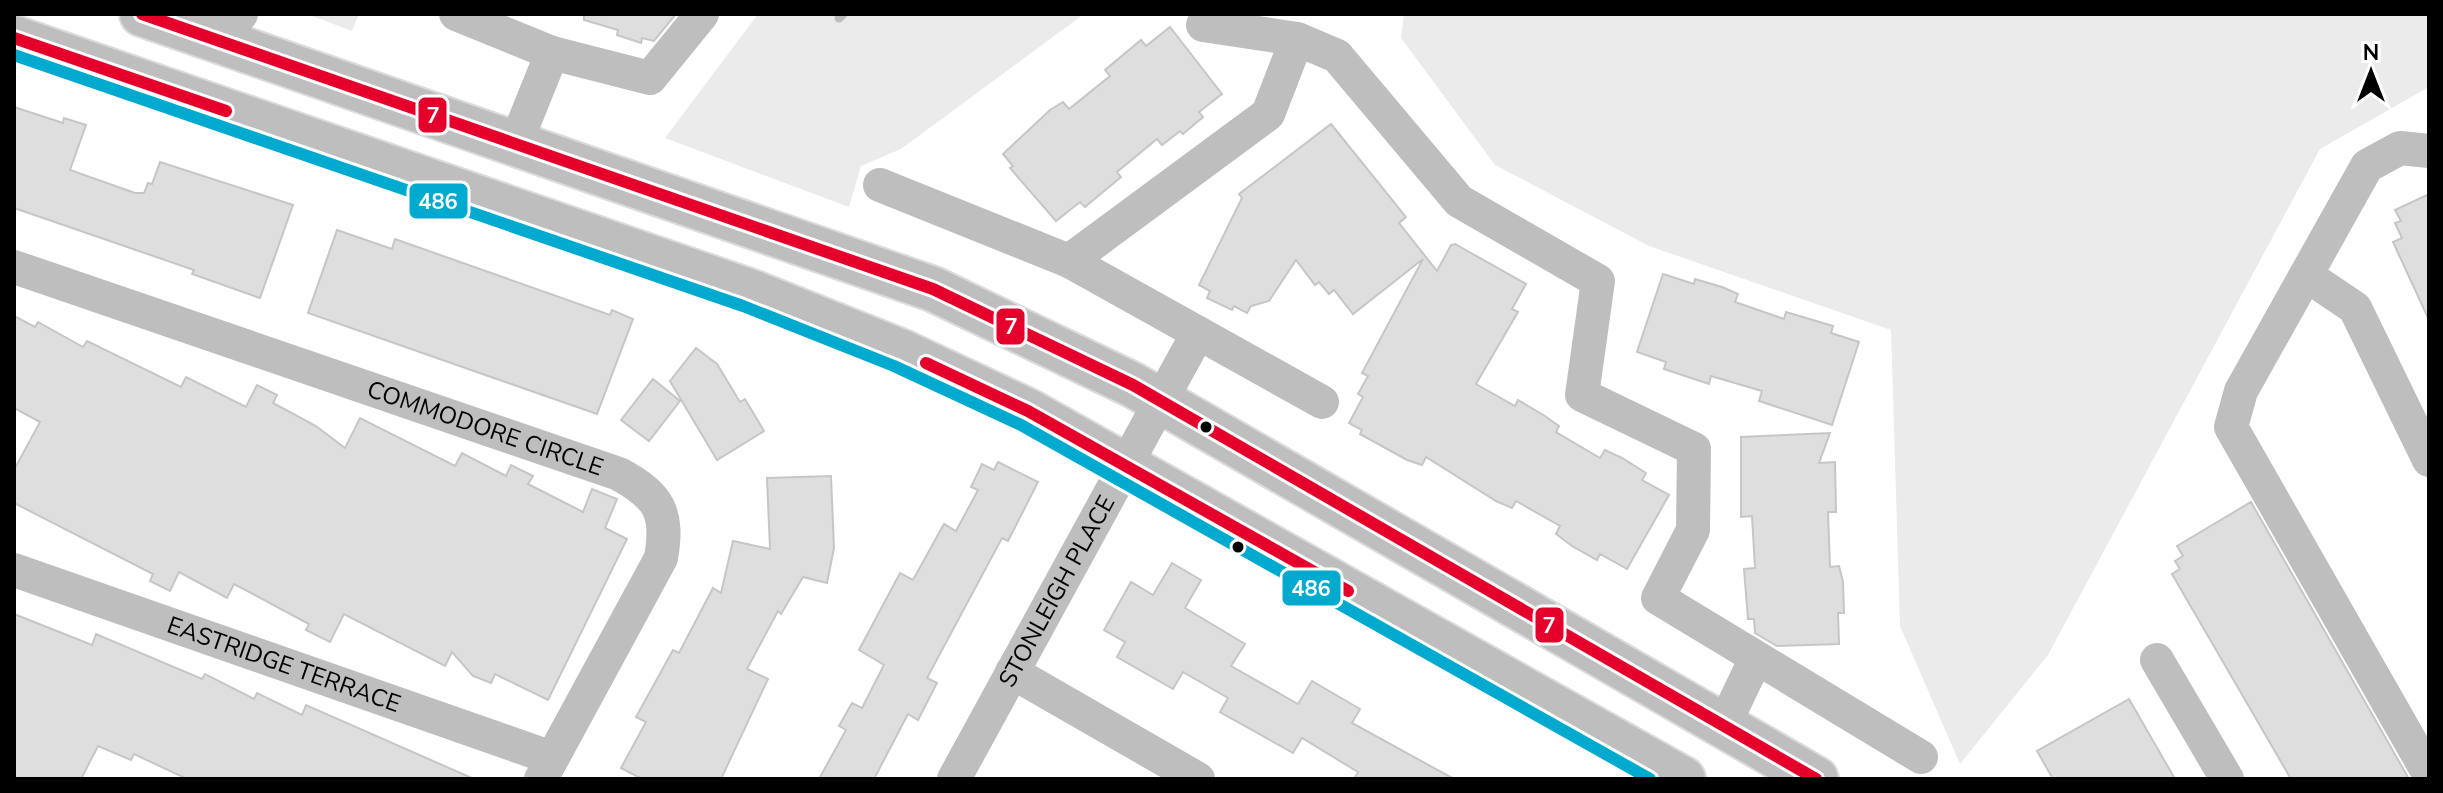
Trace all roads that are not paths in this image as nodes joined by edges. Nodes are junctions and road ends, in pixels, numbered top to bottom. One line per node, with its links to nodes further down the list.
1 (142, 14): 4 (main road)
2 (456, 14): 8 (street)
3 (702, 14): 8 (street)
4 (225, 23): 9 (main road); 10 (main road)
5 (1203, 25): 7 (street)
6 (14, 38): 9 (main road)
7 (1297, 39): 13 (street); 22 (street)
8 (552, 53): 10 (street)
9 (203, 104): 20 (main road)
10 (515, 145): 17 (main road)
11 (2429, 151): 15 (street)
12 (880, 185): 13 (street)
13 (1069, 261): 16 (street)
14 (14, 267): 27 (street, COMMODORE CIRCLE)
15 (2306, 275): 19 (street); 28 (street)
16 (1198, 333): 17 (street, STONLEIGH PLACE); 18 (street)
17 (1161, 402): 20 (street, STONLEIGH PLACE); 25 (main road)
18 (1322, 402)
19 (2429, 460)
20 (1125, 466): 24 (street, STONLEIGH PLACE); 31 (main road)
21 (14, 570): 27 (street, EASTRIDGE TERRACE)
22 (1756, 658): 25 (street); 26 (street)
23 (2157, 660): 33 (street)
24 (1012, 672): 29 (street, STONLEIGH PLACE); 30 (street)
25 (1724, 725): 32 (main road)
26 (1921, 757)
27 (547, 769)
28 (2429, 774)
29 (954, 779)
30 (1198, 779)
31 (1683, 779)
32 (1816, 779)
33 (2227, 779)

